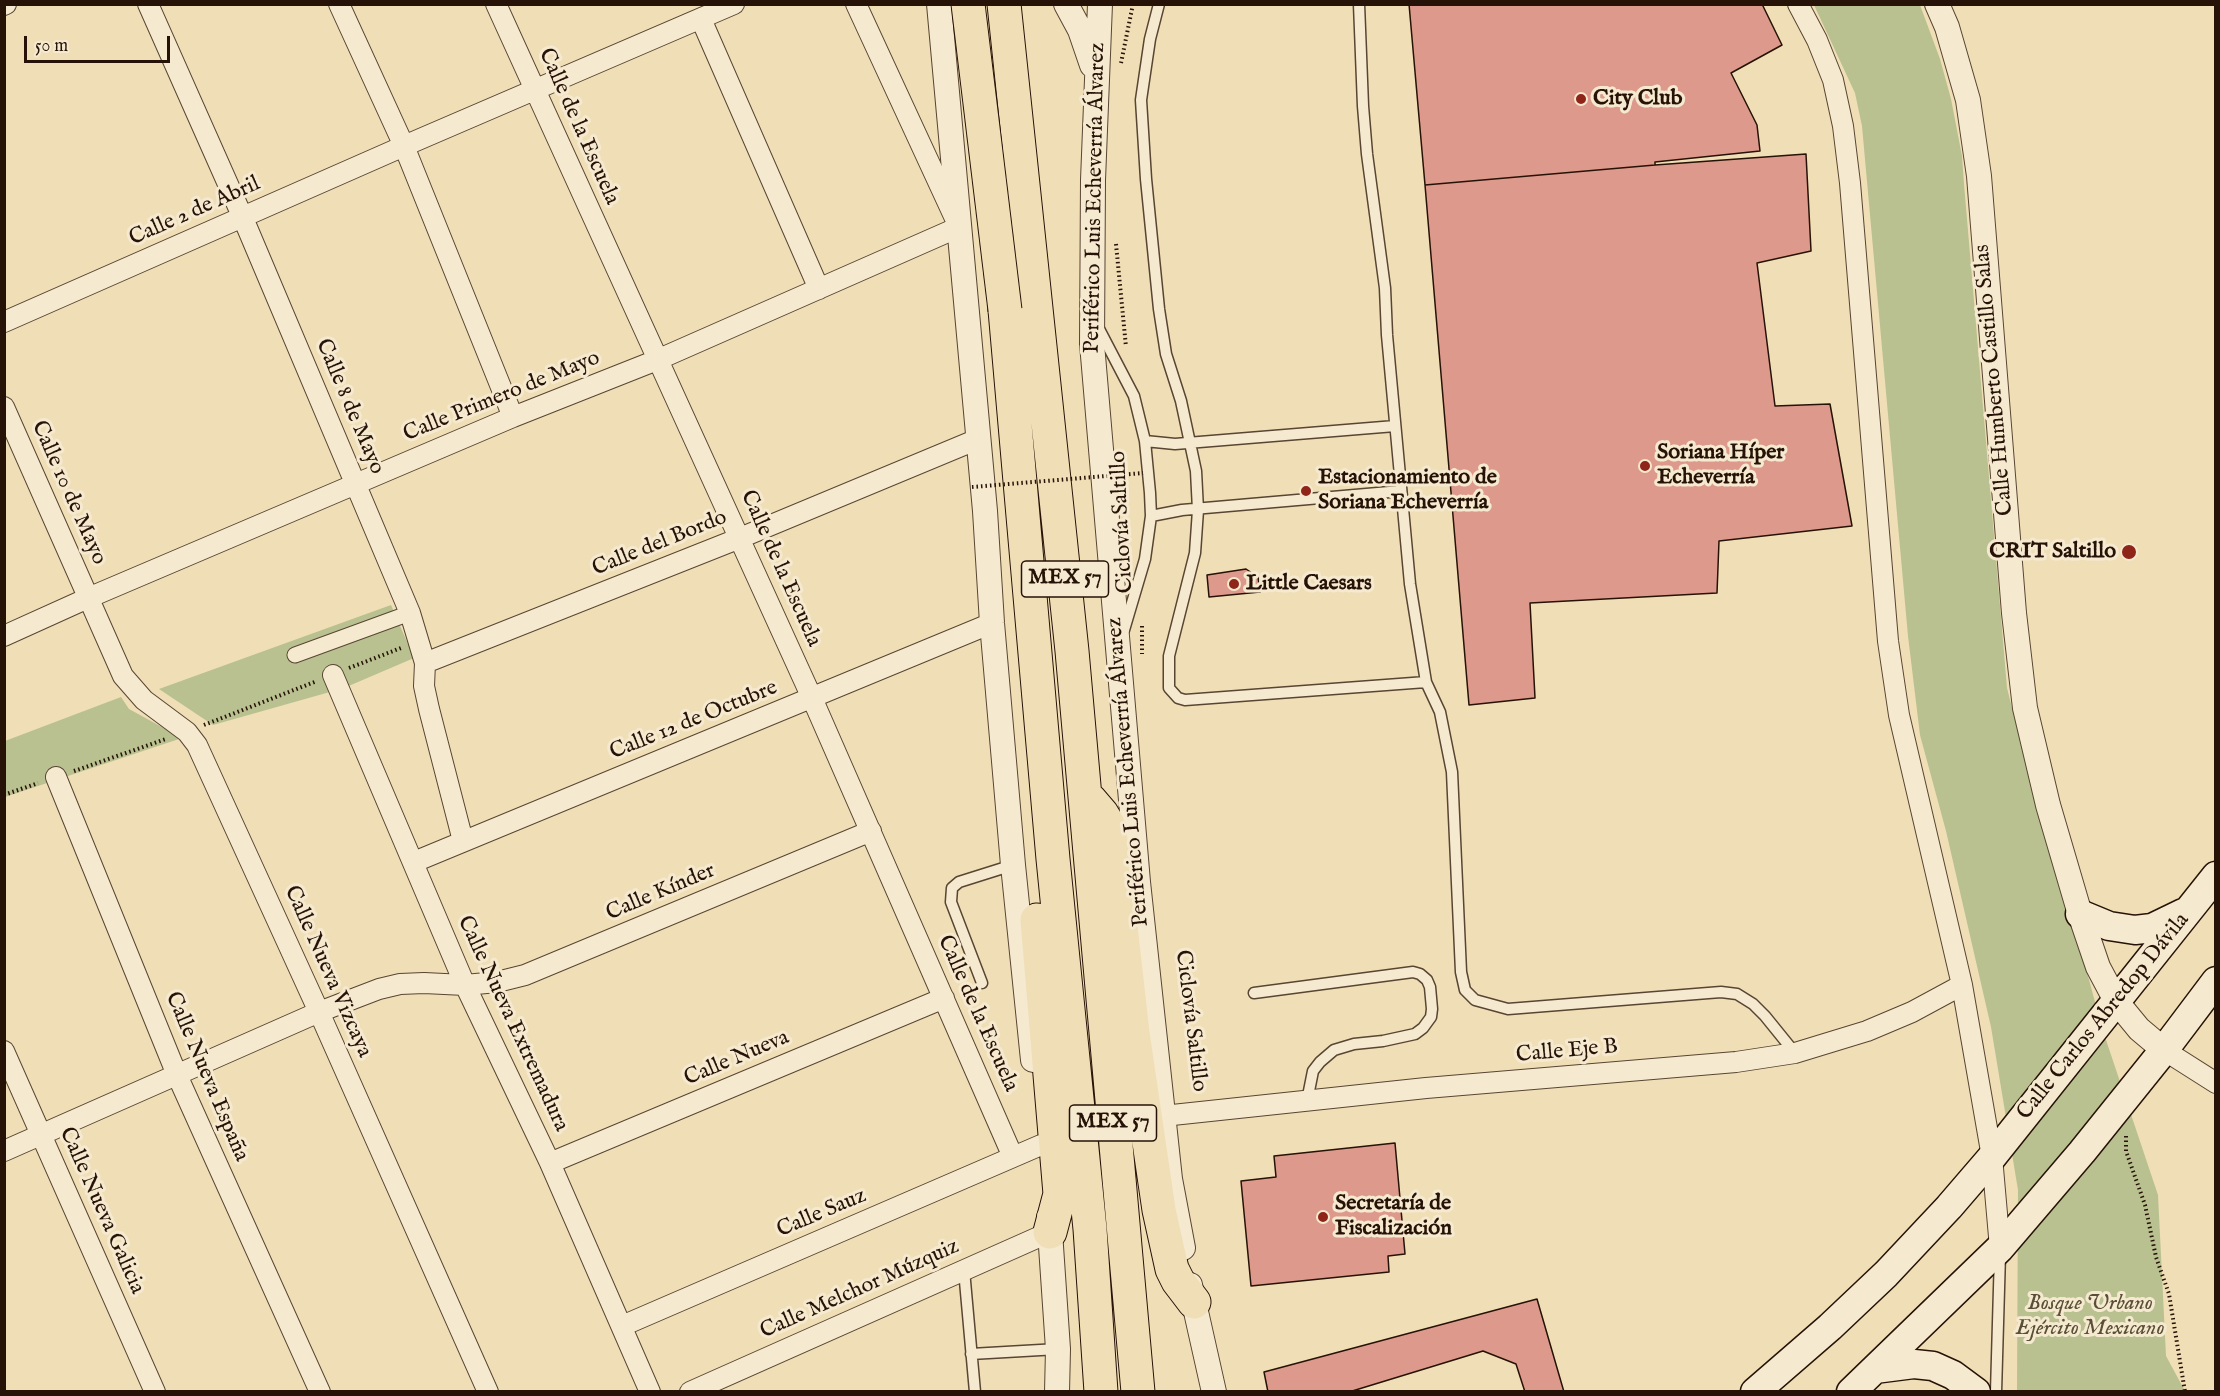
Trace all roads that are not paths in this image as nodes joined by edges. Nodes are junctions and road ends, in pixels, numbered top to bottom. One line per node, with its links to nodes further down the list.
1 (148, 4): 20 (street, Calle 8 de Mayo)
2 (339, 4): 19 (street)
3 (496, 4): 18 (street, Calle de la Escuela)
4 (734, 4): 15 (street, Calle 2 de Abril)
5 (856, 4): 21 (street)
6 (939, 4): 16 (street)
7 (969, 4): 16 (street); 23 (highway, Periférico Luis Echeverría Álvarez / MEX 57, bridge)
8 (1004, 4): 23 (highway, Periférico Luis Echeverría Álvarez / MEX 57)
9 (1066, 4): 17 (street)
10 (1159, 4): 32 (lane)
11 (1798, 4): 60 (street)
12 (1937, 4): 57 (street, Calle Humberto Castillo Salas)
13 (1101, 8): 17 (street, Periférico Luis Echeverría Álvarez)
14 (1359, 8): 29 (lane)
15 (701, 19): 18 (street, Calle 2 de Abril); 22 (street)
16 (947, 76): 21 (street)
17 (1097, 78): 24 (street, Periférico Luis Echeverría Álvarez)
18 (536, 90): 19 (street, Calle 2 de Abril); 26 (street, Calle de la Escuela)
19 (404, 146): 20 (street, Calle 2 de Abril); 28 (street)
20 (243, 218): 25 (street, Calle 2 de Abril); 33 (street, Calle 8 de Mayo)
21 (959, 228): 22 (street, Calle Primero de Mayo); 30 (street)
22 (819, 289): 26 (street, Calle Primero de Mayo)
23 (1020, 307): 47 (highway, Periférico Luis Echeverría Álvarez / MEX 57); 50 (highway, Periférico Luis Echeverría Álvarez / MEX 57)
24 (1091, 312): 31 (lane); 42 (street, Periférico Luis Echeverría Álvarez)
25 (4, 321)
26 (657, 360): 28 (street, Calle Primero de Mayo); 37 (street, Calle de la Escuela)
27 (4, 407): 38 (street, Calle 10 de Mayo)
28 (513, 417): 33 (street, Calle Primero de Mayo)
29 (1395, 426): 32 (lane); 34 (lane)
30 (978, 439): 37 (street, Calle del Bordo); 40 (street)
31 (1144, 441): 32 (lane); 36 (lane)
32 (1190, 443): 35 (lane)
33 (356, 484): 38 (street, Calle Primero de Mayo); 39 (street, Calle 8 de Mayo)
34 (1401, 491): 35 (lane); 46 (lane)
35 (1198, 510): 36 (lane); 46 (lane)
36 (1151, 516): 42 (lane)
37 (740, 538): 44 (street, Calle del Bordo); 48 (street, Calle de la Escuela)
38 (88, 598): 41 (street, Calle Primero de Mayo); 65 (street, Calle Nueva Vizcaya)
39 (410, 613): 43 (street); 44 (street, Calle 8 de Mayo)
40 (992, 623): 48 (street, Calle 12 de Octubre); 54 (street)
41 (4, 636)
42 (1118, 651): 72 (street, Periférico Luis Echeverría Álvarez)
43 (295, 655)
44 (425, 663): 52 (street, Calle 8 de Mayo)
45 (333, 675): 53 (street, Calle Nueva Extremadura)
46 (1426, 682): 68 (lane)
47 (1039, 695): 79 (highway); 94 (highway, Periférico Luis Echeverría Álvarez / MEX 57)
48 (812, 698): 51 (street, Calle de la Escuela); 52 (street, Calle 12 de Octubre)
49 (56, 777): 69 (street, Calle Nueva España)
50 (1084, 794): 82 (highway); 95 (highway, Periférico Luis Echeverría Álvarez / MEX 57)
51 (871, 831): 59 (street, Calle Kínder); 63 (street, Calle de la Escuela)
52 (463, 841): 53 (street, Calle 12 de Octubre)
53 (414, 862): 59 (street, Calle Nueva Extremadura)
54 (1013, 865): 58 (lane); 74 (street)
55 (2216, 876): 56 (main road, Calle Carlos Abredop Dávila)
56 (2190, 909): 57 (main road); 64 (main road, Calle Carlos Abredop Dávila)
57 (2080, 914): 64 (street, Calle Humberto Castillo Salas)
58 (982, 983)
59 (465, 985): 65 (street, Calle Kínder); 78 (street, Calle Nueva Extremadura)
60 (1962, 986): 68 (street, Calle Eje B); 77 (street)
61 (1254, 993): 71 (lane)
62 (2212, 993): 66 (main road)
63 (944, 998): 76 (street, Calle de la Escuela); 78 (street, Calle Nueva)
64 (2116, 1001): 66 (street, Calle Humberto Castillo Salas); 77 (main road, Calle Carlos Abredop Dávila)
65 (320, 1012): 69 (street, Calle Kínder); 89 (street, Calle Nueva Vizcaya)
66 (2164, 1050): 70 (street); 80 (main road)
67 (4, 1051): 73 (street, Calle Nueva Galicia)
68 (1794, 1053): 71 (street, Calle Eje B)
69 (177, 1075): 73 (street, Calle Kínder); 88 (street, Calle Nueva España)
70 (2216, 1083)
71 (1307, 1101): 72 (street, Calle Eje B)
72 (1163, 1116): 82 (street, Periférico Luis Echeverría Álvarez)
73 (41, 1134): 75 (street, Calle Kínder); 87 (street, Calle Nueva Galicia)
74 (1041, 1145): 76 (street, Calle Sauz); 79 (street)
75 (4, 1151)
76 (1013, 1157): 83 (street, Calle Sauz)
77 (1992, 1157): 80 (street); 97 (main road, Calle Carlos Abredop Dávila)
78 (549, 1163): 83 (street, Calle Nueva Extremadura)
79 (1050, 1232): 81 (street, Calle Melchor Múzquiz); 84 (street)
80 (2000, 1248): 86 (main road); 100 (lane)
81 (964, 1270): 85 (lane); 91 (street, Calle Melchor Múzquiz)
82 (1194, 1302): 96 (street, Periférico Luis Echeverría Álvarez)
83 (622, 1326): 90 (street, Calle Nueva Extremadura)
84 (1058, 1349): 85 (lane); 93 (street)
85 (971, 1354): 92 (lane)
86 (1875, 1369): 98 (main road); 99 (main road)
87 (155, 1392)
88 (320, 1392)
89 (488, 1392)
90 (650, 1392)
91 (690, 1392)
92 (975, 1392)
93 (1058, 1392)
94 (1101, 1392)
95 (1138, 1392)
96 (1214, 1392)
97 (1755, 1392)
98 (1851, 1392)
99 (1976, 1392)
100 (1996, 1392)

